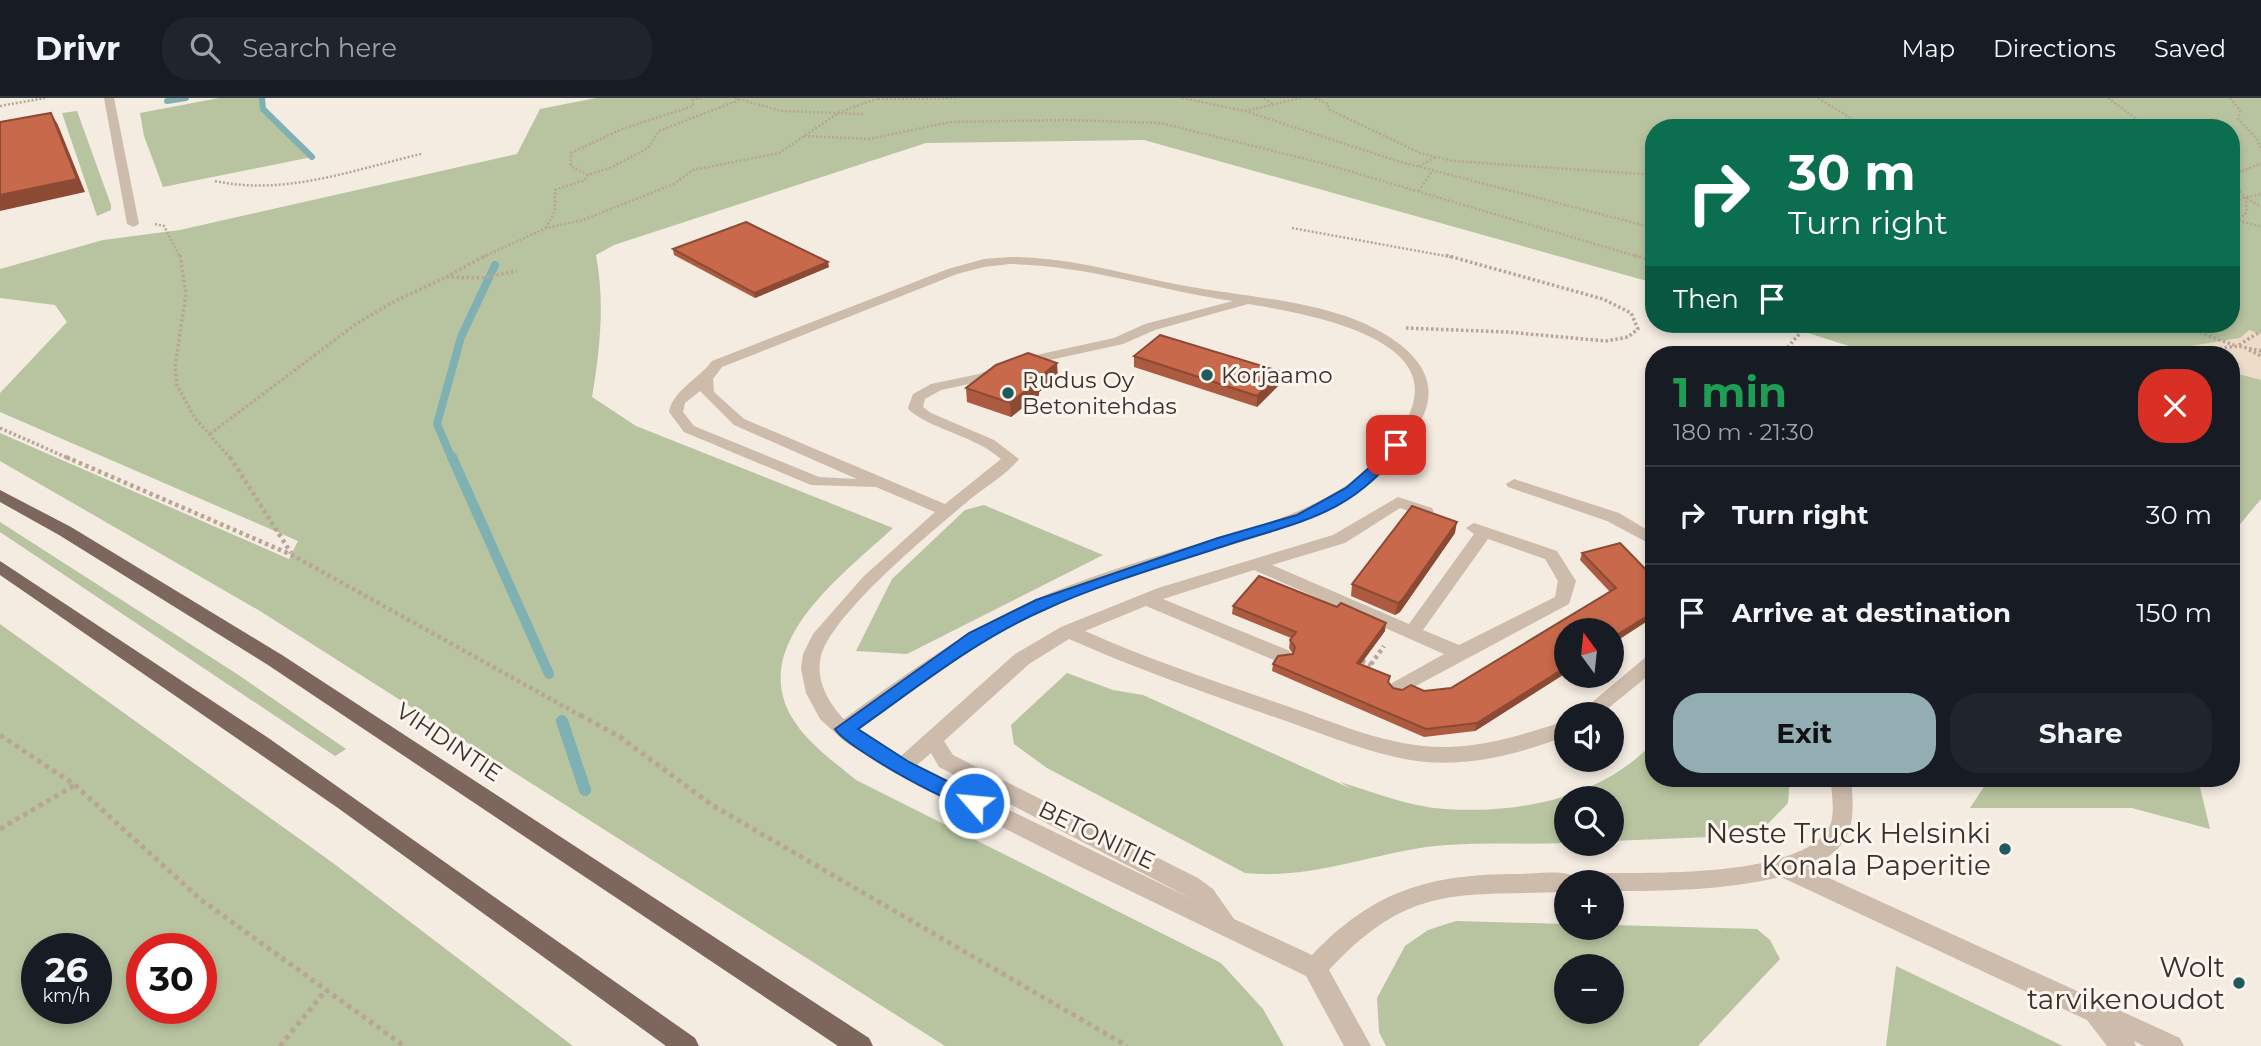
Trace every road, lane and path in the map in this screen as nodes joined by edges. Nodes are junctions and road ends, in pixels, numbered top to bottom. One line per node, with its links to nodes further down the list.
1 (44, 98): 15 (path)
2 (109, 98): 44 (street)
3 (701, 98): 33 (path)
4 (878, 98): 5 (path); 17 (path)
5 (958, 98)
6 (1182, 98): 16 (path)
7 (1264, 98): 14 (path)
8 (1301, 98): 14 (path)
9 (1315, 98): 26 (path)
10 (1818, 98): 19 (path)
11 (2108, 98): 20 (path)
12 (2230, 98): 21 (path)
13 (737, 99): 17 (path); 33 (path)
14 (1274, 105): 16 (path)
15 (0, 106)
16 (1245, 111): 28 (path)
17 (840, 112): 18 (path); 23 (path)
18 (864, 114)
19 (1852, 119)
20 (2137, 119)
21 (2238, 119)
22 (2240, 121): 24 (path)
23 (804, 136): 36 (path); 47 (path)
24 (2261, 149)
25 (421, 154): 35 (path)
26 (1437, 157): 28 (path); 34 (path)
27 (2261, 163): 31 (path)
28 (1418, 167): 29 (path)
29 (1432, 170): 36 (path); 45 (path)
30 (2240, 171): 31 (path)
31 (2246, 171): 32 (path)
32 (2240, 173)
33 (588, 174): 47 (path)
34 (1645, 174)
35 (215, 181)
36 (1419, 191): 50 (path)
37 (2240, 192): 39 (path)
38 (2261, 194): 39 (path)
39 (2246, 198): 40 (path); 41 (path); 42 (path)
40 (2240, 199)
41 (2261, 207)
42 (2240, 218)
43 (2240, 221): 46 (path)
44 (133, 224)
45 (1645, 226)
46 (2261, 227)
47 (545, 228): 52 (path)
48 (1292, 228): 54 (path)
49 (173, 238): 62 (path)
50 (1645, 258)
51 (517, 271): 52 (path)
52 (446, 277): 62 (path)
53 (1250, 301): 60 (street); 67 (street, BETONITIE); 83 (street)
54 (1394, 326)
55 (2261, 331): 57 (path)
56 (2200, 333): 57 (path)
57 (2238, 346)
58 (2240, 347): 59 (path)
59 (2261, 353)
60 (706, 379): 63 (street); 63 (street)
61 (0, 428): 69 (path)
62 (210, 434): 69 (path)
63 (881, 484): 67 (street)
64 (1514, 484): 68 (street)
65 (0, 495): 102 (main road, VIHDINTIE)
66 (1426, 512): 70 (street)
67 (942, 514): 83 (street, BETONITIE)
68 (1645, 536)
69 (292, 555): 103 (path)
70 (1257, 565): 72 (street); 73 (street)
71 (0, 567): 101 (main road)
72 (1146, 599): 74 (street); 76 (street)
73 (1403, 626): 75 (street); 75 (street); 78 (path)
74 (1068, 631): 84 (street); 86 (street)
75 (1460, 653): 81 (street)
76 (1283, 656)
77 (1363, 661): 78 (path)
78 (1371, 665): 79 (path)
79 (1353, 667)
80 (1645, 668): 82 (street)
81 (1399, 688)
82 (1603, 702)
83 (845, 729): 87 (street, BETONITIE)
84 (1554, 734)
85 (0, 735): 88 (path)
86 (933, 739): 87 (street); 94 (street)
87 (902, 767): 94 (street, BETONITIE)
88 (75, 785): 90 (path); 96 (path)
89 (1841, 787): 91 (street)
90 (0, 829)
91 (1786, 869): 92 (street); 97 (street)
92 (1624, 881)
93 (1554, 884): 95 (street)
94 (1227, 927): 95 (street, BETONITIE)
95 (1315, 968): 98 (street)
96 (326, 990): 99 (path); 100 (path)
97 (2096, 1014): 104 (street); 105 (street)
98 (1351, 1040)
99 (280, 1046)
100 (404, 1046)
101 (686, 1046)
102 (860, 1046)
103 (1127, 1046)
104 (2123, 1046)
105 (2171, 1046)

